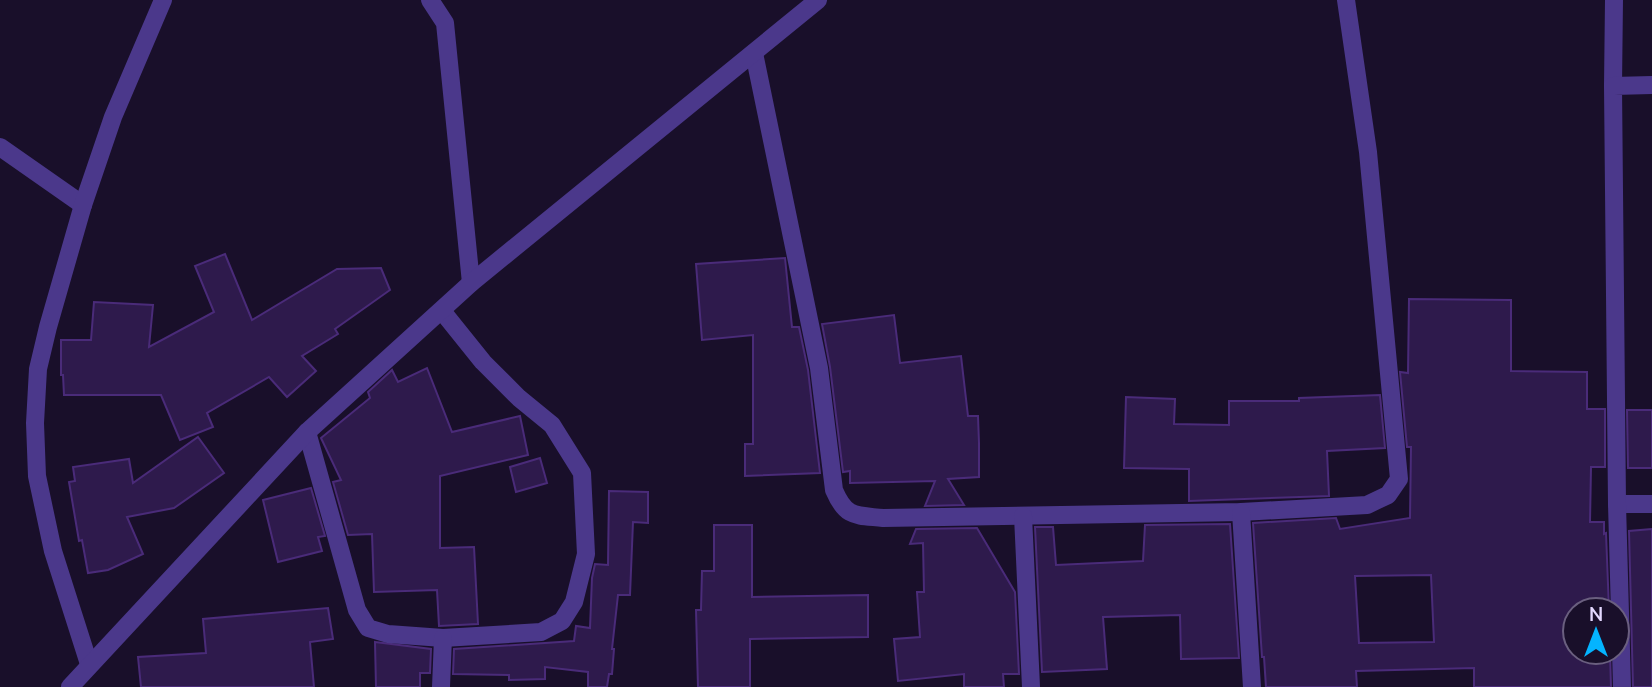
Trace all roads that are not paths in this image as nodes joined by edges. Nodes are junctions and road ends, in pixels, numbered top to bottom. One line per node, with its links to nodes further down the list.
1 (163, 0): 10 (street)
2 (429, 0): 11 (street)
3 (818, 0): 6 (street)
4 (1346, 0): 16 (street)
5 (1614, 0): 8 (street)
6 (754, 53): 11 (street); 17 (street)
7 (1652, 85): 8 (street)
8 (1613, 86): 15 (street)
9 (0, 147): 10 (street)
10 (83, 205): 19 (street)
11 (471, 283): 12 (street)
12 (442, 311): 13 (street); 18 (street)
13 (307, 432): 18 (street); 19 (street)
14 (1652, 503): 15 (street)
15 (1617, 504): 24 (street)
16 (1241, 512): 17 (street); 23 (street)
17 (1023, 516): 22 (street)
18 (443, 638): 21 (street)
19 (89, 664): 20 (street)
20 (69, 687)
21 (441, 687)
22 (1031, 687)
23 (1252, 687)
24 (1622, 687)

